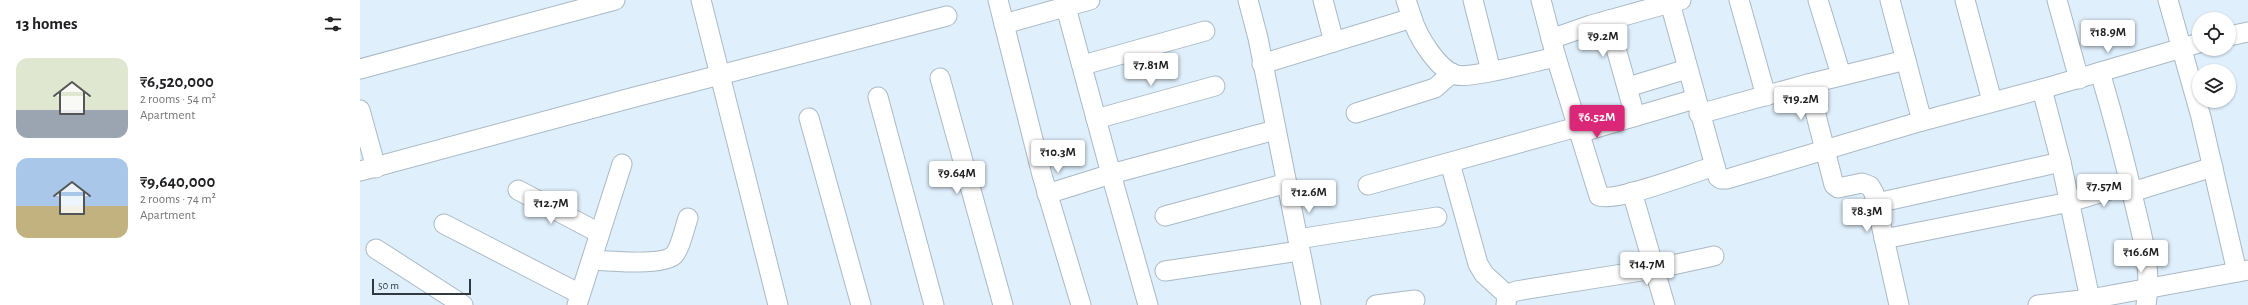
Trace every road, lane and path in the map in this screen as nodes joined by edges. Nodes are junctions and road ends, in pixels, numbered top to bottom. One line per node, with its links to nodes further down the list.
1 (615, 0): 31 (street)
2 (701, 0): 36 (street)
3 (998, 0): 21 (street)
4 (1090, 0): 17 (street)
5 (1248, 0): 29 (street)
6 (1323, 0): 25 (street)
7 (1406, 0): 19 (street)
8 (1473, 0): 33 (street)
9 (1542, 0): 27 (street)
10 (1739, 0): 44 (street)
11 (1818, 0): 37 (street)
12 (1890, 0): 28 (street)
13 (1965, 0): 46 (street)
14 (2057, 0): 39 (street)
15 (2168, 0): 26 (street)
16 (1676, 2): 20 (street); 32 (street)
17 (1065, 3): 21 (street); 30 (street)
18 (947, 16): 36 (street)
19 (1412, 18): 25 (street); 35 (street)
20 (1608, 20): 27 (street); 42 (street)
21 (1004, 24): 69 (street)
22 (1205, 31): 30 (street)
23 (2248, 32): 24 (street)
24 (2236, 35)
25 (1334, 42): 29 (street)
26 (2190, 45): 34 (street); 61 (street)
27 (1553, 48): 33 (street); 55 (street)
28 (1906, 60): 37 (street); 53 (street)
29 (1262, 64): 54 (street)
30 (1083, 65): 52 (street)
31 (360, 69)
32 (1687, 69): 42 (street); 47 (street)
33 (1491, 70): 35 (street)
34 (2100, 72): 39 (street); 66 (street)
35 (1452, 73): 49 (street)
36 (721, 75): 62 (street); 91 (street)
37 (1841, 75): 40 (street)
38 (940, 78): 94 (street)
39 (2079, 79): 43 (street)
40 (1808, 84): 44 (street); 56 (street)
41 (1215, 86): 52 (street)
42 (1628, 86): 50 (street)
43 (2042, 89): 46 (street); 57 (street)
44 (1766, 96): 47 (street)
45 (878, 97): 93 (street)
46 (1992, 101): 53 (street)
47 (1697, 106): 50 (street); 60 (street)
48 (360, 110): 62 (street)
49 (1356, 113)
50 (1635, 116): 55 (street)
51 (809, 118): 92 (street)
52 (1096, 119): 63 (street)
53 (1922, 121): 56 (street)
54 (1276, 130): 63 (street); 64 (street)
55 (1578, 130): 58 (street); 68 (street)
56 (1825, 150): 60 (street); 71 (street)
57 (2061, 162): 70 (street); 71 (street)
58 (1450, 163): 65 (street); 88 (street)
59 (622, 164): 76 (street)
60 (1715, 166): 68 (street)
61 (2213, 167): 66 (street); 84 (street)
62 (368, 169)
63 (1111, 174): 69 (street); 96 (street)
64 (1287, 183): 72 (street); 78 (street)
65 (1368, 185)
66 (2131, 188): 70 (street); 85 (street)
67 (518, 190): 76 (street)
68 (1632, 192): 82 (street)
69 (1047, 194): 95 (street)
70 (2070, 202): 77 (street); 89 (street)
71 (1876, 203): 77 (street)
72 (1165, 216)
73 (1437, 217): 78 (street)
74 (688, 218): 81 (street)
75 (444, 224): 86 (street)
76 (599, 233): 81 (street)
77 (1884, 239): 100 (street)
78 (1298, 245): 83 (street); 97 (street)
79 (376, 249): 90 (street)
80 (1714, 256): 82 (street)
81 (592, 260): 86 (street)
82 (1654, 269): 88 (street); 99 (street)
83 (1165, 271)
84 (2243, 271): 85 (street)
85 (2147, 297): 89 (street)
86 (578, 300)
87 (1415, 300): 98 (street)
88 (1506, 300)
89 (2082, 301): 101 (street)
90 (463, 305)
91 (778, 305)
92 (861, 305)
93 (934, 305)
94 (1003, 305)
95 (1081, 305)
96 (1148, 305)
97 (1311, 305)
98 (1376, 305)
99 (1665, 305)
100 (1900, 305)
101 (2038, 305)

